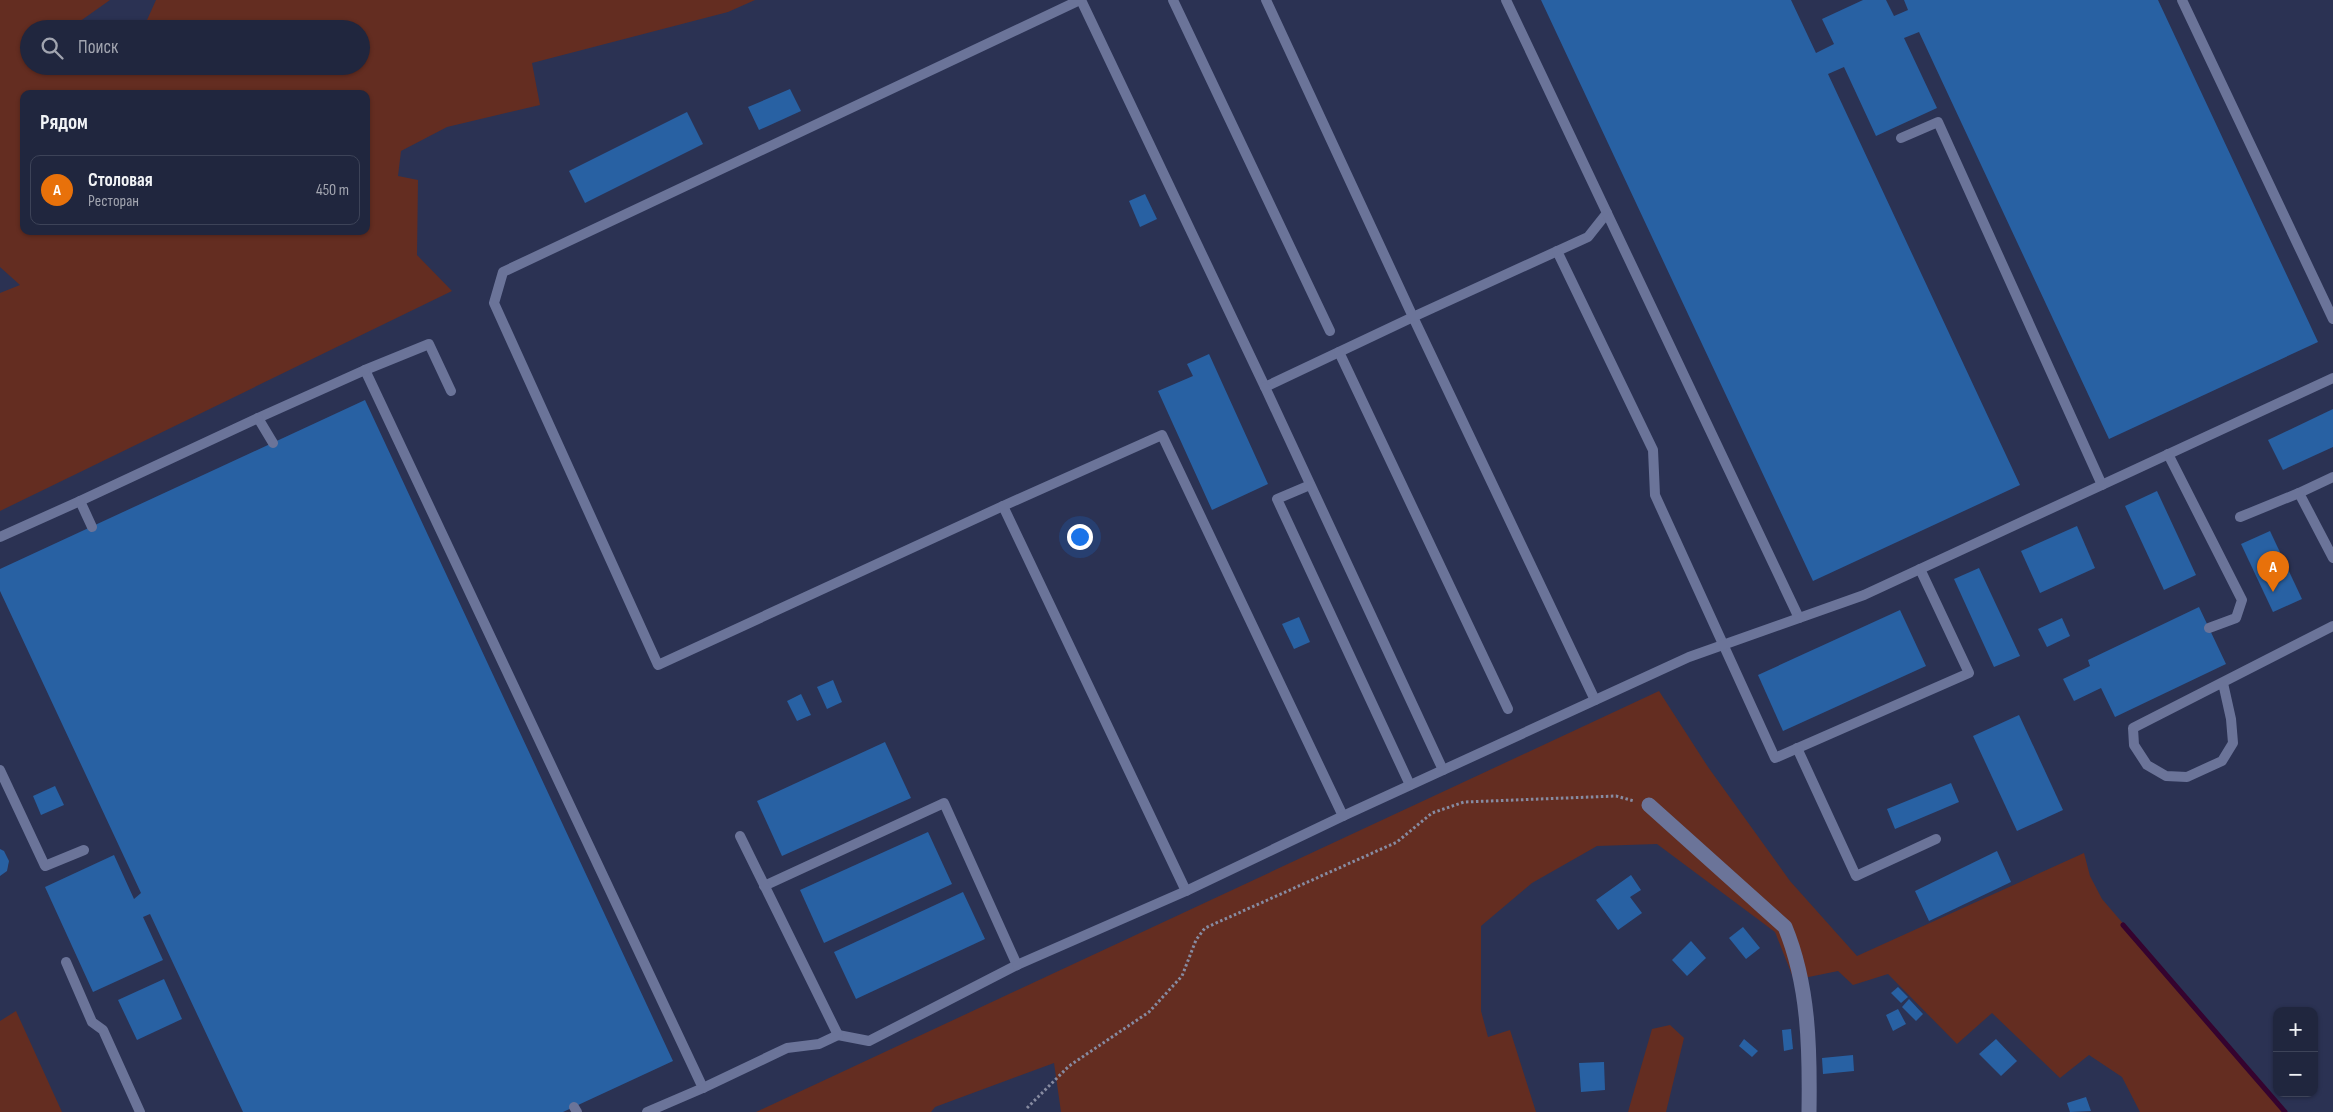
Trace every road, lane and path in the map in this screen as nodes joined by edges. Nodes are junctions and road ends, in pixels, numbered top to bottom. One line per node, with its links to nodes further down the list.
1 (1080, 0): 15 (lane); 25 (lane)
2 (1173, 0): 11 (lane)
3 (1266, 0): 9 (lane)
4 (1506, 0): 7 (lane)
5 (2182, 0): 10 (lane)
6 (1900, 138): 22 (lane)
7 (1607, 213): 8 (lane); 31 (lane)
8 (1558, 251): 9 (lane); 34 (lane)
9 (1413, 317): 12 (lane); 36 (lane)
10 (2333, 319)
11 (1330, 331)
12 (1339, 352): 15 (lane); 37 (lane)
13 (365, 370): 16 (lane); 17 (lane); 52 (lane)
14 (2333, 378): 19 (lane)
15 (1265, 387): 21 (lane)
16 (451, 391)
17 (258, 418): 18 (lane); 24 (lane)
18 (273, 443)
19 (2168, 454): 22 (lane); 33 (lane)
20 (2333, 477): 23 (lane)
21 (1310, 485): 40 (lane); 41 (lane)
22 (2102, 485): 30 (lane)
23 (2299, 493): 26 (lane); 29 (lane)
24 (80, 501): 27 (lane); 28 (lane)
25 (1003, 506): 43 (lane); 48 (lane)
26 (2240, 517)
27 (92, 527)
28 (0, 537)
29 (2333, 558)
30 (1920, 569): 31 (lane); 38 (lane)
31 (1799, 618): 34 (lane)
32 (2333, 626): 35 (lane)
33 (2209, 628)
34 (1724, 645): 36 (lane); 38 (lane)
35 (2223, 683): 35 (lane)
36 (1595, 700): 40 (lane)
37 (1508, 709)
38 (1797, 748): 45 (lane)
39 (0, 770): 46 (lane)
40 (1443, 770): 41 (lane)
41 (1410, 785): 43 (lane)
42 (1649, 805): 53 (path); 56 (street)
43 (1343, 816): 48 (lane)
44 (740, 836): 47 (lane)
45 (1936, 839)
46 (84, 850)
47 (764, 886): 50 (lane); 51 (lane)
48 (1186, 890): 50 (lane)
49 (66, 962): 54 (lane)
50 (1017, 965): 51 (lane)
51 (838, 1035): 52 (lane)
52 (703, 1088): 55 (lane)
53 (1027, 1108)
54 (140, 1112)
55 (647, 1112)
56 (1809, 1112)

